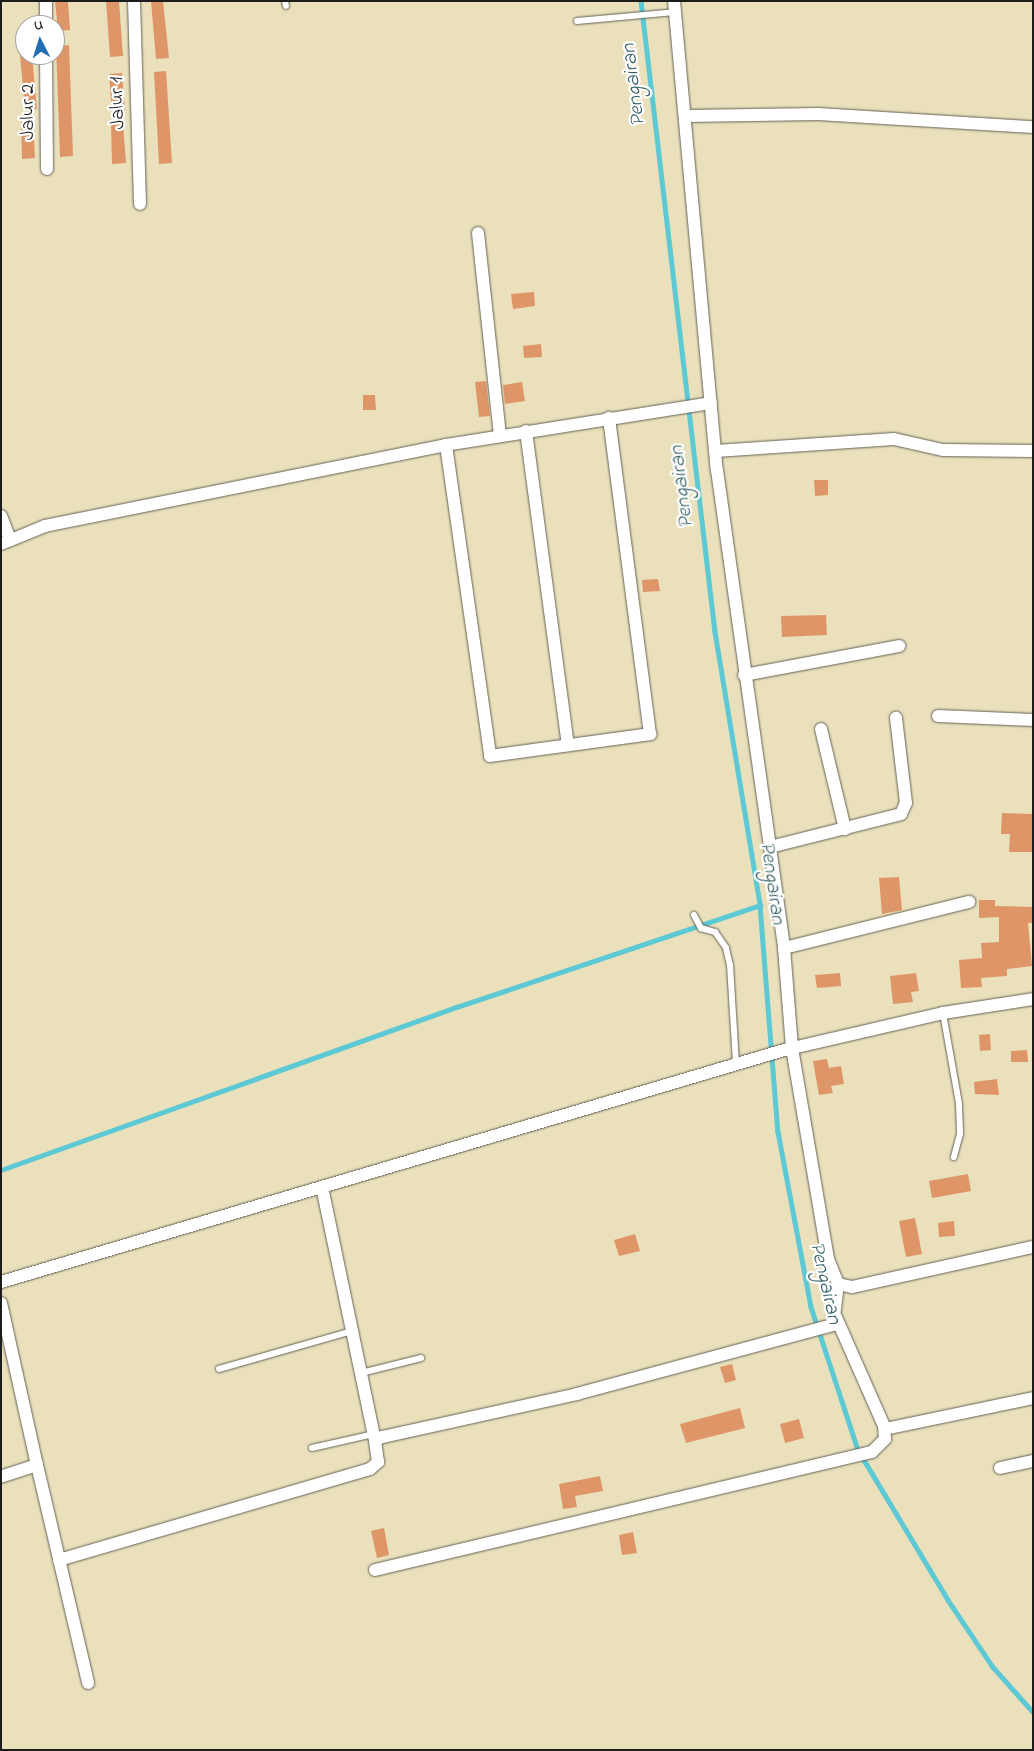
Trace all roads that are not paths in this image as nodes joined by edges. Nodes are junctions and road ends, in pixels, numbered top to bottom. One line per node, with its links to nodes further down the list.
1 (46, 1): 4 (street)
2 (134, 1): 10 (street, Jalur 1)
3 (670, 8): 5 (lane); 7 (street)
4 (46, 15)
5 (578, 21)
6 (46, 65): 9 (street, Jalur 2)
7 (687, 116): 8 (street); 12 (street)
8 (1033, 127)
9 (47, 169)
10 (140, 204)
11 (478, 233): 15 (street)
12 (711, 403): 13 (street); 17 (street)
13 (608, 418): 14 (street); 27 (street)
14 (526, 431): 15 (street); 27 (street)
15 (500, 435): 16 (street)
16 (446, 445): 20 (street); 27 (street)
17 (716, 451): 18 (street); 22 (street)
18 (1033, 451)
19 (1, 516): 20 (street)
20 (6, 542)
21 (898, 646): 22 (street)
22 (744, 675): 29 (street)
23 (938, 716): 25 (street)
24 (896, 718): 28 (street)
25 (1033, 720)
26 (821, 729): 28 (street)
27 (568, 745)
28 (845, 829): 29 (street)
29 (770, 847): 32 (street)
30 (969, 902): 32 (street)
31 (696, 918): 36 (lane)
32 (784, 948): 35 (street)
33 (1033, 999): 34 (street)
34 (943, 1013): 35 (street); 37 (lane)
35 (788, 1049): 36 (street); 41 (street)
36 (736, 1064): 38 (street)
37 (954, 1157)
38 (322, 1187): 40 (street); 44 (street)
39 (1033, 1248): 41 (street)
40 (1, 1282)
41 (838, 1284): 43 (street)
42 (1, 1303): 53 (street)
43 (836, 1317): 49 (street); 50 (street)
44 (353, 1331): 46 (lane); 47 (street)
45 (421, 1358): 47 (lane)
46 (219, 1369)
47 (361, 1373): 50 (street)
48 (1033, 1398): 49 (street)
49 (885, 1429): 57 (street)
50 (375, 1437): 51 (lane); 56 (street)
51 (312, 1448)
52 (1033, 1461): 54 (street)
53 (37, 1465): 55 (street); 56 (street)
54 (1000, 1468)
55 (1, 1477)
56 (58, 1560): 58 (street)
57 (374, 1570)
58 (88, 1684)

